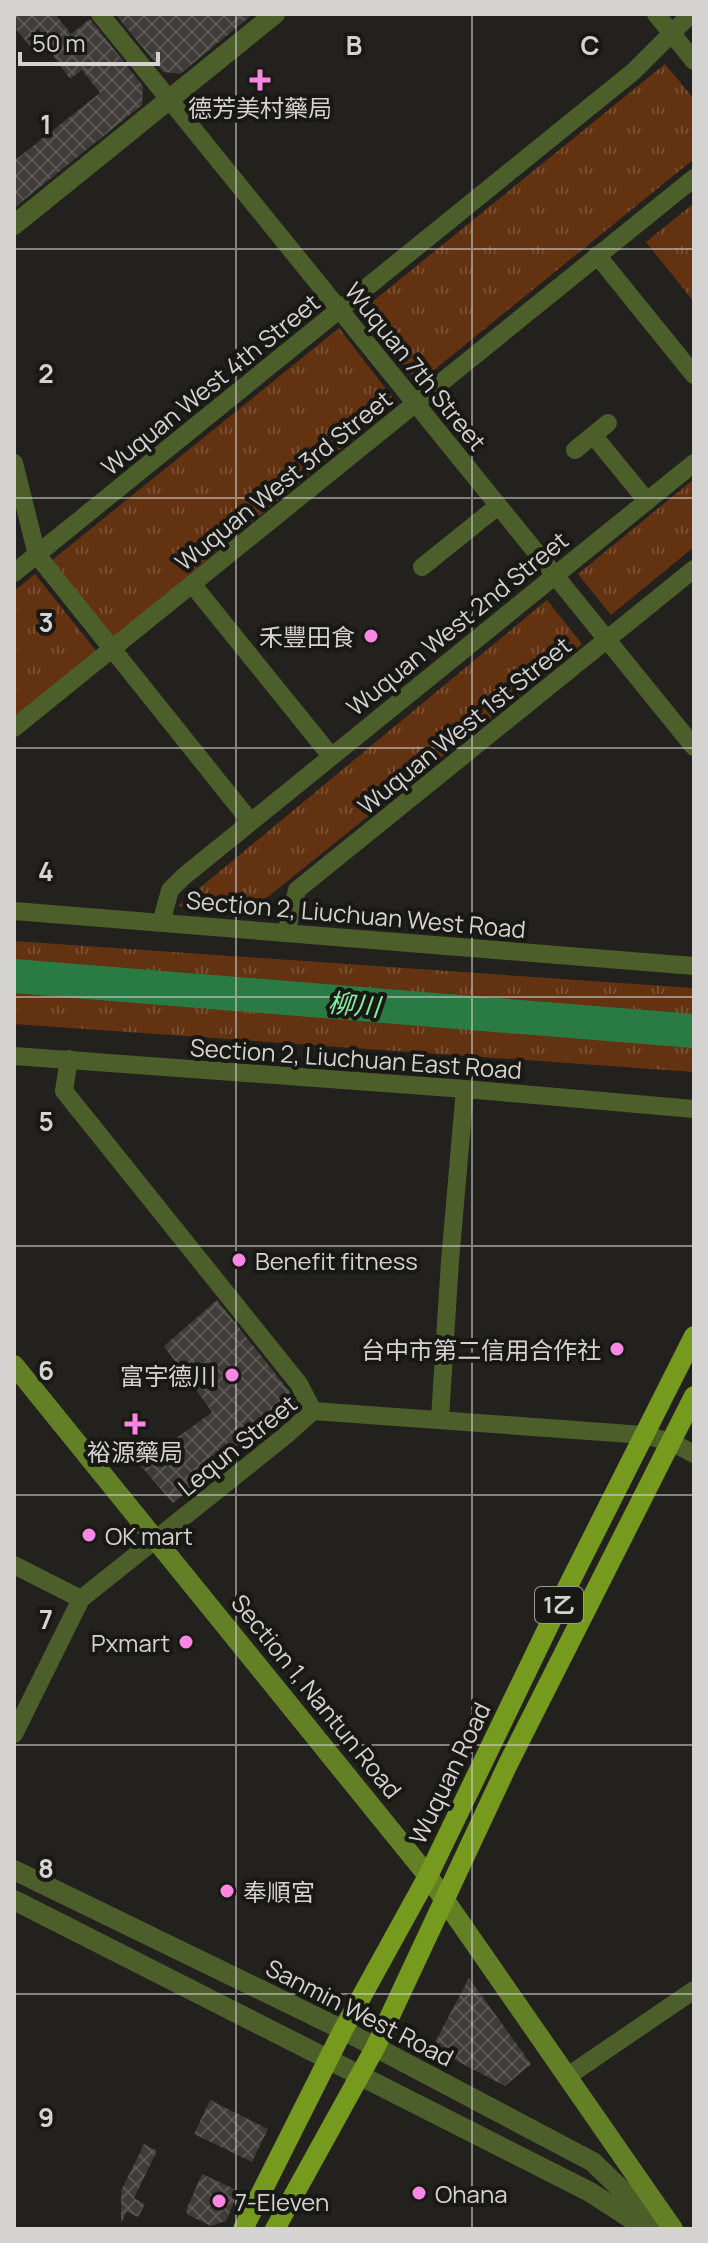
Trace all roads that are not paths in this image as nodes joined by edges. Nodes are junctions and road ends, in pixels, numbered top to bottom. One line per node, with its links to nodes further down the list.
1 (100, 14): 7 (street, Wuquan 7th Street)
2 (275, 14): 7 (street)
3 (656, 14): 5 (street)
4 (691, 14): 5 (street, Wuquan West 4th Street)
5 (671, 32): 6 (street); 11 (street, Wuquan West 4th Street)
6 (694, 61)
7 (170, 99): 9 (street); 11 (street, Wuquan 7th Street)
8 (694, 178): 10 (street, Wuquan West 3rd Street)
9 (14, 225)
10 (597, 255): 12 (street); 13 (street, Wuquan West 3rd Street)
11 (340, 309): 13 (street, Wuquan 7th Street); 21 (street, Wuquan West 4th Street)
12 (694, 375)
13 (416, 403): 20 (street, Wuquan 7th Street); 26 (street, Wuquan West 3rd Street)
14 (608, 423): 15 (street)
15 (593, 435): 16 (street); 19 (street)
16 (575, 450)
17 (14, 463): 21 (street)
18 (694, 463): 19 (street, Wuquan West 2nd Street)
19 (647, 501): 25 (street, Wuquan West 2nd Street)
20 (498, 506): 22 (street); 25 (street, Wuquan 7th Street)
21 (37, 555): 24 (street, Wuquan West 4th Street); 28 (street)
22 (422, 567)
23 (694, 569): 27 (street, Wuquan West 1st Street)
24 (14, 573)
25 (554, 575): 27 (street, Wuquan 7th Street); 31 (street, Wuquan West 2nd Street)
26 (192, 584): 28 (street, Wuquan West 3rd Street); 31 (street)
27 (606, 640): 30 (street, Wuquan 7th Street); 35 (street, Wuquan West 1st Street)
28 (112, 649): 29 (street, Wuquan West 3rd Street); 32 (street)
29 (14, 728)
30 (694, 747)
31 (331, 756): 32 (street, Wuquan West 2nd Street)
32 (250, 821): 34 (street, Wuquan West 2nd Street)
33 (14, 911): 34 (street, Section 2, Liuchuan West Road)
34 (161, 923): 35 (street, Section 2, Liuchuan West Road)
35 (286, 933): 36 (street, Section 2, Liuchuan West Road)
36 (694, 966)
37 (14, 1056): 38 (street, Section 2, Liuchuan East Road)
38 (69, 1059): 39 (street, Section 2, Liuchuan East Road); 44 (street)
39 (465, 1089): 40 (street, Section 2, Liuchuan East Road); 45 (street)
40 (694, 1109)
41 (694, 1336): 46 (main road, Wuquan Road / 1乙)
42 (14, 1365): 49 (main road, Section 1, Nantun Road)
43 (694, 1396): 47 (main road, Wuquan Road / 1乙)
44 (313, 1411): 45 (street, Lequn Street); 49 (street, Lequn Street)
45 (440, 1418): 46 (street, Lequn Street)
46 (644, 1435): 47 (street, Lequn Street); 54 (main road, Wuquan Road / 1乙)
47 (671, 1442): 48 (street, Lequn Street); 55 (main road, Wuquan Road / 1乙)
48 (694, 1454)
49 (157, 1540): 51 (street, Lequn Street); 54 (main road, Section 1, Nantun Road)
50 (14, 1565): 51 (street)
51 (81, 1599): 52 (street, Lequn Street)
52 (14, 1734)
53 (14, 1870): 58 (street, Sanmin West Road)
54 (428, 1876): 55 (main road, Section 1, Nantun Road); 58 (main road, Wuquan Road / 1乙)
55 (444, 1898): 59 (main road, Wuquan Road / 1乙); 62 (main road, Section 1, Nantun Road)
56 (14, 1900): 60 (street)
57 (694, 1990): 62 (street)
58 (343, 2030): 59 (street, Sanmin West Road); 60 (main road, Wuquan Road / 1乙)
59 (375, 2048): 61 (main road, Wuquan Road / 1乙); 66 (street, Sanmin West Road)
60 (329, 2060): 61 (street); 63 (main road, Wuquan Road / 1乙)
61 (361, 2074): 64 (main road, Wuquan Road / 1乙); 65 (street)
62 (568, 2076): 67 (main road, Section 1, Nantun Road)
63 (243, 2229)
64 (275, 2229)
65 (647, 2229)
66 (662, 2229)
67 (673, 2229)

